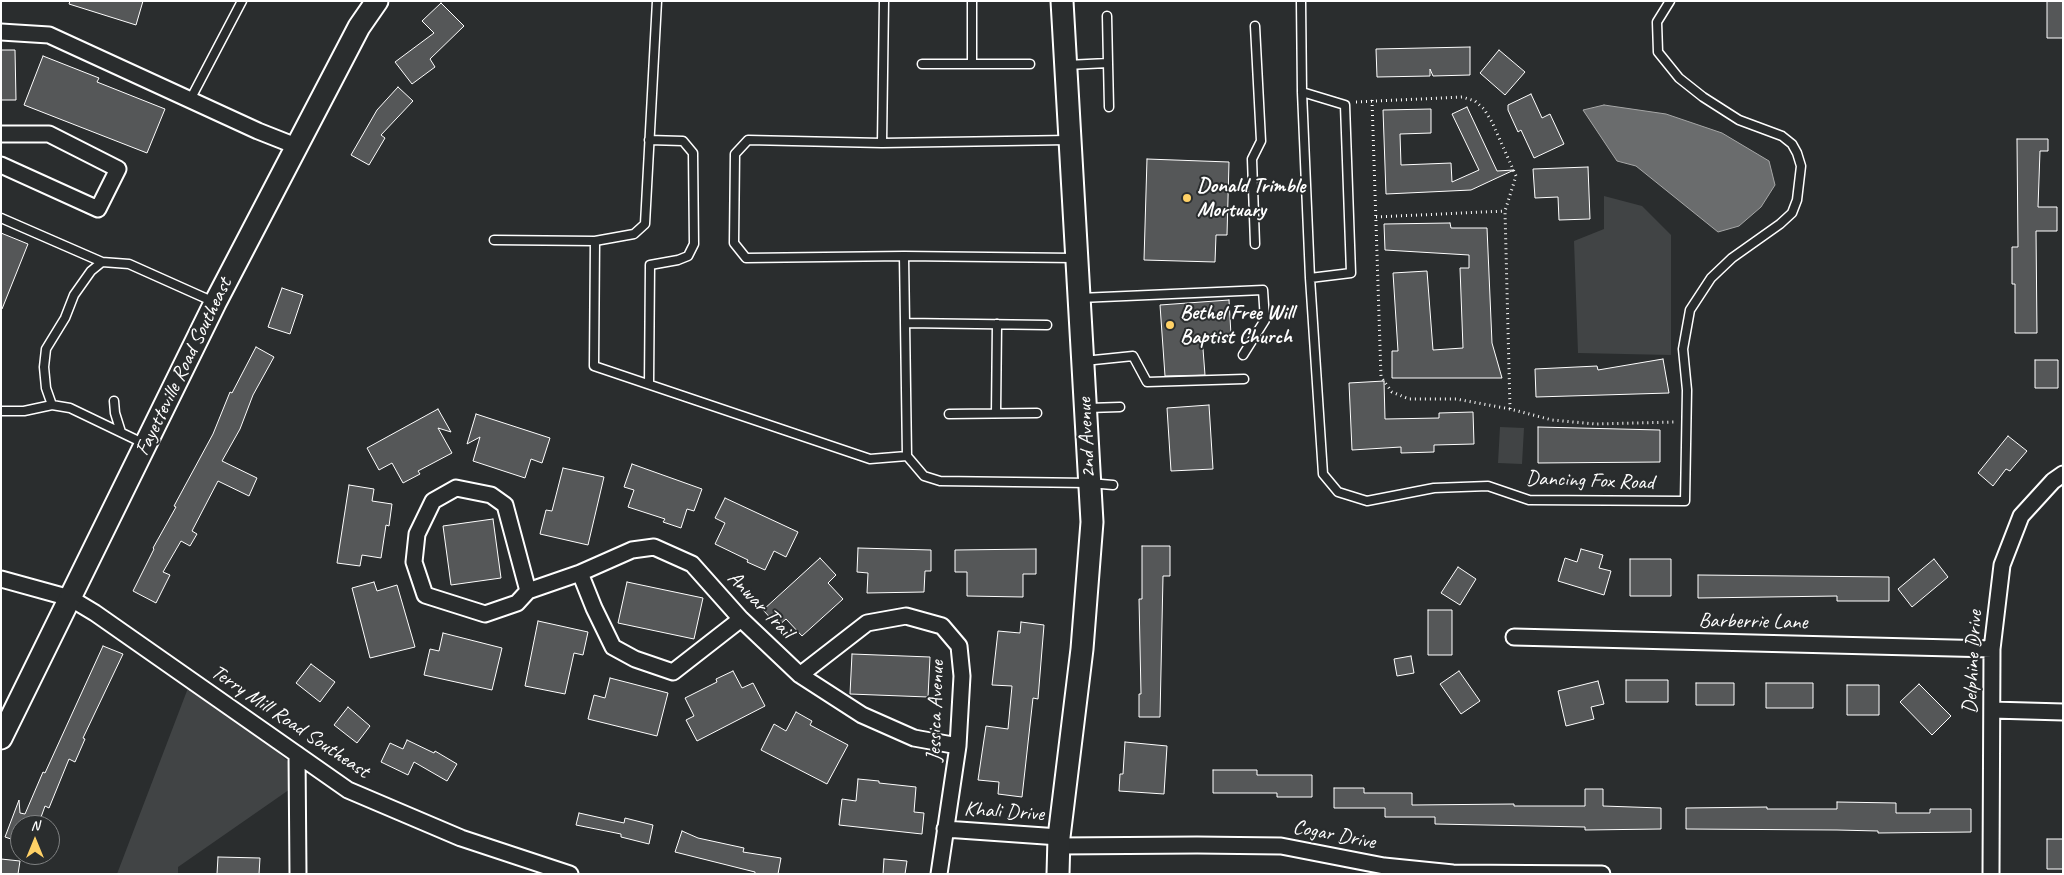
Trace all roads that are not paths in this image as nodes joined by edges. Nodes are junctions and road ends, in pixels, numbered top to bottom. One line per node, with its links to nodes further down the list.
1 (242, 1): 18 (lane)
2 (377, 1): 24 (street, Fayetteville Road Southeast)
3 (657, 1): 21 (lane)
4 (884, 1): 23 (lane)
5 (972, 1): 14 (lane)
6 (1062, 1): 16 (street, 2nd Avenue)
7 (1301, 1): 17 (lane, Dancing Fox Road)
8 (1670, 1): 33 (lane, Dancing Fox Road)
9 (1107, 16): 12 (lane)
10 (1254, 26): 29 (lane)
11 (1, 32): 18 (street)
12 (1108, 63): 16 (lane); 19 (lane)
13 (922, 64): 14 (lane)
14 (972, 64): 15 (lane)
15 (1030, 64)
16 (1066, 65): 22 (street, 2nd Avenue)
17 (1302, 92): 33 (lane, Dancing Fox Road); 33 (lane)
18 (190, 100): 24 (street)
19 (1109, 107)
20 (1, 134): 25 (street)
21 (650, 140): 28 (lane); 42 (lane)
22 (1071, 140): 23 (lane); 31 (street, 2nd Avenue)
23 (882, 143): 30 (lane)
24 (296, 146): 35 (street, Fayetteville Road Southeast)
25 (1, 165)
26 (1, 218): 32 (lane)
27 (494, 240): 28 (lane)
28 (595, 241): 42 (lane)
29 (1254, 244)
30 (904, 256): 31 (lane); 36 (lane)
31 (1078, 258): 34 (street, 2nd Avenue)
32 (102, 262): 35 (lane); 44 (lane)
33 (1310, 278)
34 (1080, 298): 39 (lane); 40 (street, 2nd Avenue)
35 (215, 303): 52 (street, Fayetteville Road Southeast)
36 (906, 323): 37 (lane); 53 (lane)
37 (997, 324): 38 (lane); 48 (lane)
38 (1047, 325)
39 (1243, 355)
40 (1083, 361): 41 (lane); 46 (street, 2nd Avenue)
41 (1244, 379)
42 (649, 384): 53 (lane)
43 (114, 401): 51 (lane)
44 (52, 405): 47 (lane); 51 (lane)
45 (1120, 407): 46 (lane)
46 (1086, 408): 55 (street, 2nd Avenue)
47 (1, 411)
48 (996, 413): 49 (lane); 50 (lane)
49 (1037, 413)
50 (949, 414)
51 (121, 432): 52 (lane)
52 (145, 444): 60 (street, Fayetteville Road Southeast)
53 (907, 456): 55 (lane)
54 (2063, 474): 63 (street, Delphine Drive)
55 (1089, 483): 56 (lane); 71 (street, 2nd Avenue)
56 (1113, 486)
57 (580, 572): 59 (street, Anwar Trail); 61 (street, Anwar Trail); 61 (street)
58 (1, 579): 60 (street, Terry Mill Road Southeast)
59 (528, 591): 59 (street, Anwar Trail)
60 (70, 598): 67 (street, Fayetteville Road Southeast); 69 (street, Terry Mill Road Southeast)
61 (741, 619): 64 (street, Anwar Trail)
62 (1514, 637): 63 (street, Barberrie Lane)
63 (1992, 649): 65 (street, Delphine Drive)
64 (800, 675): 68 (street, Anwar Trail); 68 (street, Jessica Avenue)
65 (1992, 710): 66 (street); 77 (street, Delphine Drive)
66 (2063, 712)
67 (1, 738)
68 (958, 746): 70 (street, Jessica Avenue)
69 (297, 754): 72 (street); 73 (street, Terry Mill Road Southeast)
70 (946, 829): 71 (street, Khali Drive); 74 (street, Jessica Avenue)
71 (1058, 841): 75 (street, 2nd Avenue); 76 (street, Cogar Drive)
72 (298, 874)
73 (570, 874)
74 (938, 874)
75 (1058, 874)
76 (1602, 874)
77 (1991, 874)

